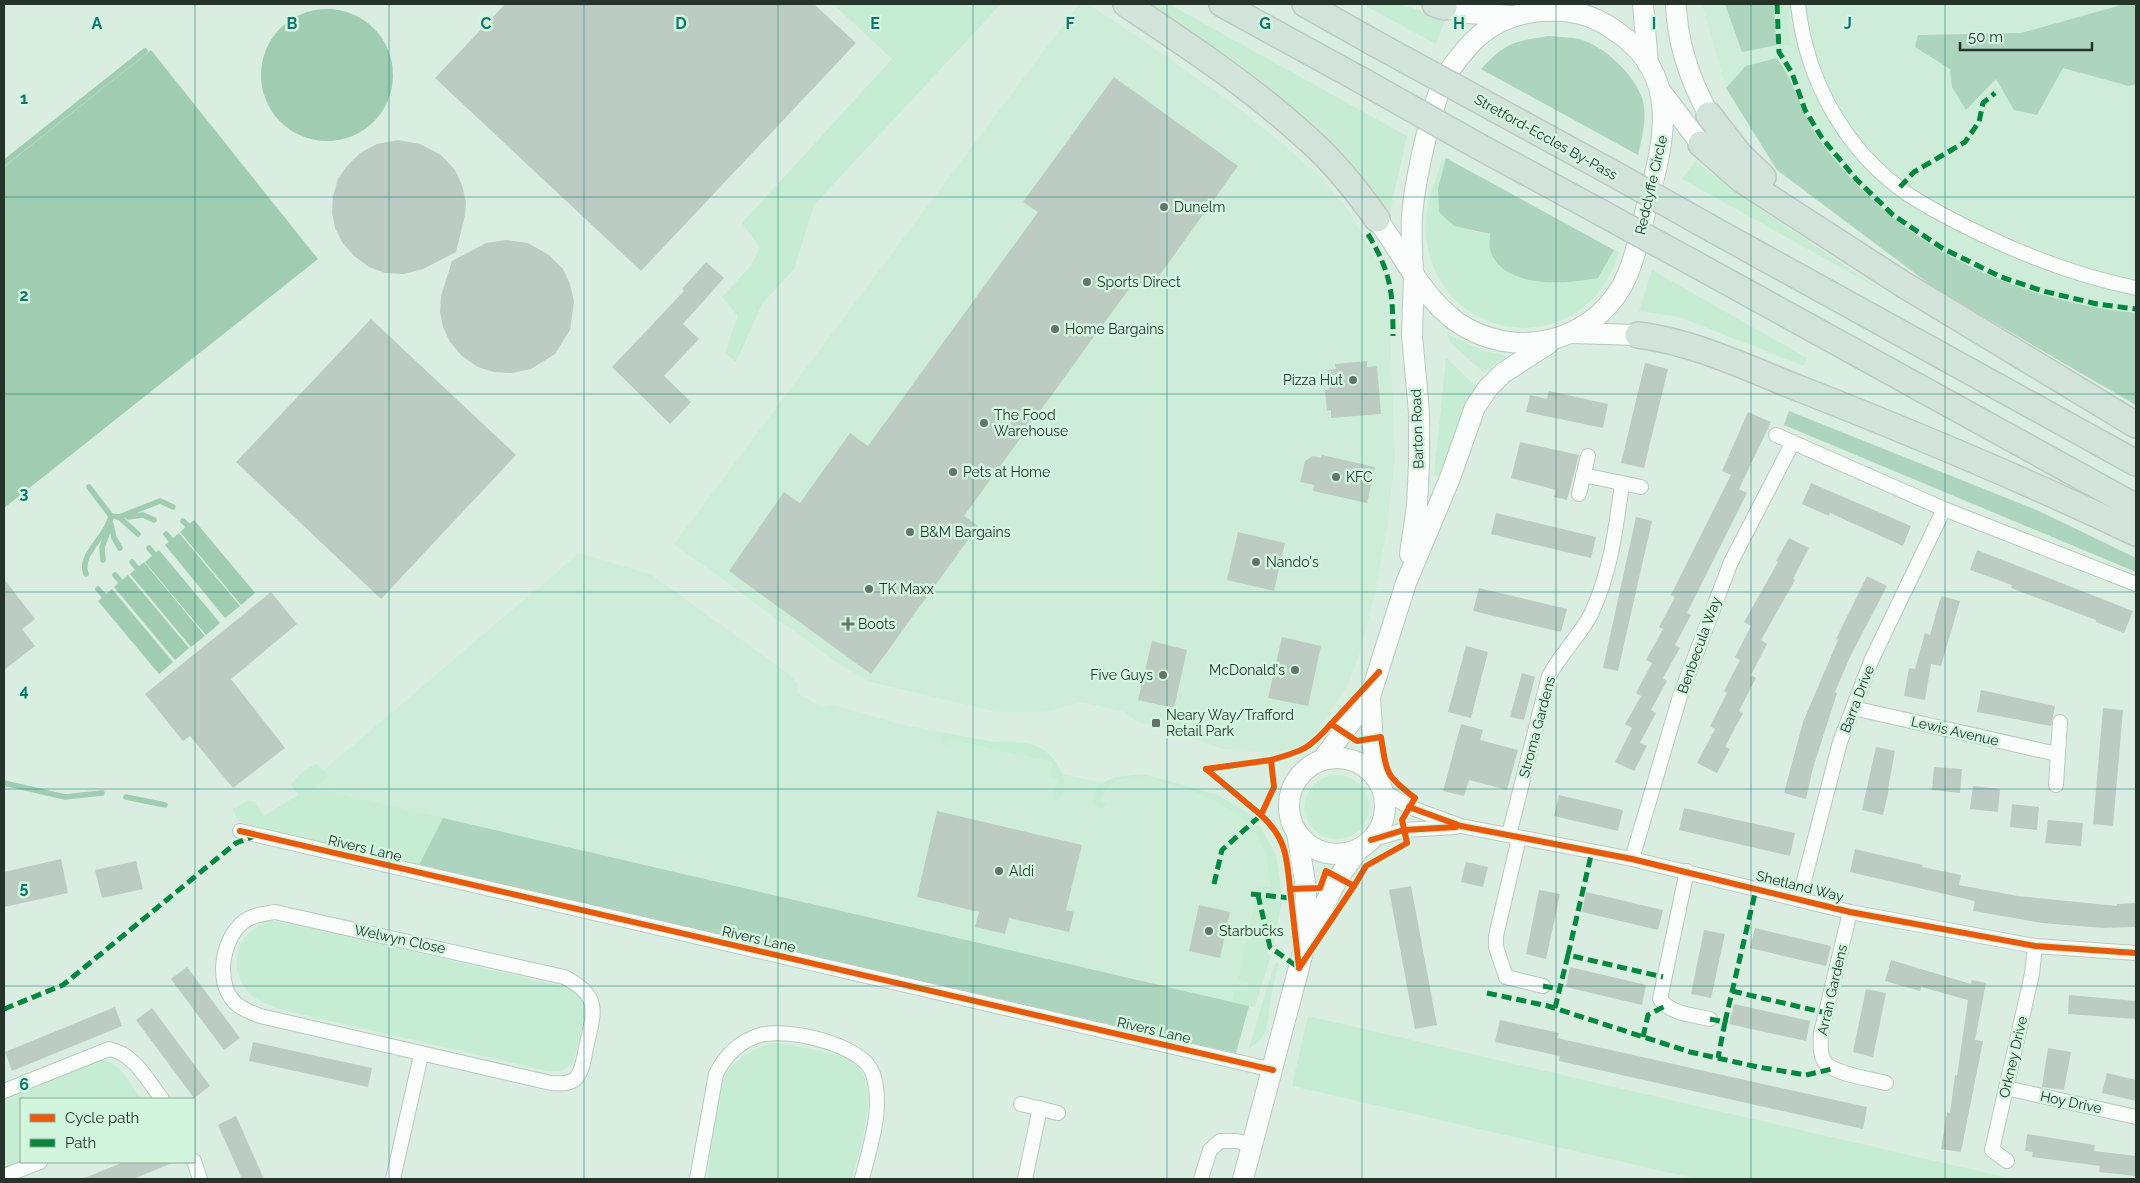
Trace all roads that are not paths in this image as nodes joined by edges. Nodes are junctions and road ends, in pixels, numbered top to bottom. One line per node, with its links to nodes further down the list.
1 (1126, 4): 13 (highway)
2 (1222, 4): 28 (highway, bridge)
3 (1305, 4): 23 (highway, Stretford-Eccles By-Pass, bridge)
4 (1643, 4): 9 (main road)
5 (1676, 4): 11 (main road)
6 (1798, 4): 16 (street)
7 (1440, 6): 8 (main road)
8 (1524, 10): 9 (main road, Redclyffe Circle); 15 (main road, Redclyffe Circle)
9 (1648, 66): 10 (main road, Redclyffe Circle)
10 (1661, 91): 12 (main road); 18 (main road, Redclyffe Circle)
11 (1709, 115): 14 (highway)
12 (1701, 144): 14 (highway)
13 (1377, 219): 15 (main road)
14 (1845, 246): 19 (highway)
15 (1413, 273): 18 (main road, Redclyffe Circle); 31 (main road, Barton Road)
16 (2136, 288)
17 (1638, 335): 18 (main road); 30 (highway)
18 (1564, 336): 31 (main road, Barton Road)
19 (2136, 425)
20 (1776, 434): 21 (street)
21 (1793, 442): 29 (street); 45 (street, Benbecula Way)
22 (1588, 456): 24 (street)
23 (2136, 463)
24 (1583, 475): 25 (street); 27 (street)
25 (1622, 484): 26 (street); 43 (street, Stroma Gardens)
26 (1641, 487)
27 (1578, 494)
28 (2136, 507)
29 (1944, 509): 32 (street); 34 (street, Barra Drive)
30 (2136, 533)
31 (1406, 583): 33 (main road, Barton Road)
32 (2136, 584)
33 (1370, 698): 37 (main road, Barton Road); 38 (main road, Barton Road)
34 (1853, 708): 36 (street, Lewis Avenue); 47 (street, Barra Drive)
35 (2060, 722): 36 (street)
36 (2057, 754): 39 (street)
37 (1322, 760): 38 (main road); 42 (main road)
38 (1379, 783): 40 (street, Shetland Way); 44 (main road)
39 (2056, 785)
40 (1461, 826): 43 (street, Shetland Way); 44 (street, Shetland Way)
41 (240, 831): 55 (street, Rivers Lane)
42 (1297, 833): 44 (main road); 49 (main road)
43 (1514, 836): 45 (street, Shetland Way); 52 (street)
44 (1365, 844): 49 (main road)
45 (1632, 859): 46 (street, Shetland Way)
46 (1687, 871): 47 (street, Shetland Way); 53 (street)
47 (1799, 900): 48 (street, Shetland Way)
48 (1850, 912): 50 (street, Shetland Way); 56 (street, Arran Gardens)
49 (1306, 941): 55 (main road)
50 (2035, 946): 51 (street, Shetland Way); 57 (street, Orkney Drive)
51 (2136, 953)
52 (1543, 986)
53 (1710, 1019)
54 (421, 1055): 54 (street, Welwyn Close); 70 (street)
55 (1273, 1070): 64 (main road)
56 (1886, 1083)
57 (2006, 1088): 63 (street, Hoy Drive); 65 (street, Orkney Drive)
58 (4, 1092): 59 (street)
59 (161, 1098)
60 (1021, 1104): 61 (street)
61 (1040, 1108): 62 (street); 73 (street)
62 (1058, 1113)
63 (2136, 1117)
64 (1253, 1146): 74 (street); 75 (main road)
65 (2007, 1161)
66 (37, 1163): 68 (street)
67 (195, 1163): 69 (street)
68 (4, 1176)
69 (200, 1179)
70 (393, 1179)
71 (696, 1179): 72 (street)
72 (862, 1179)
73 (1025, 1179)
74 (1201, 1179)
75 (1243, 1179)

